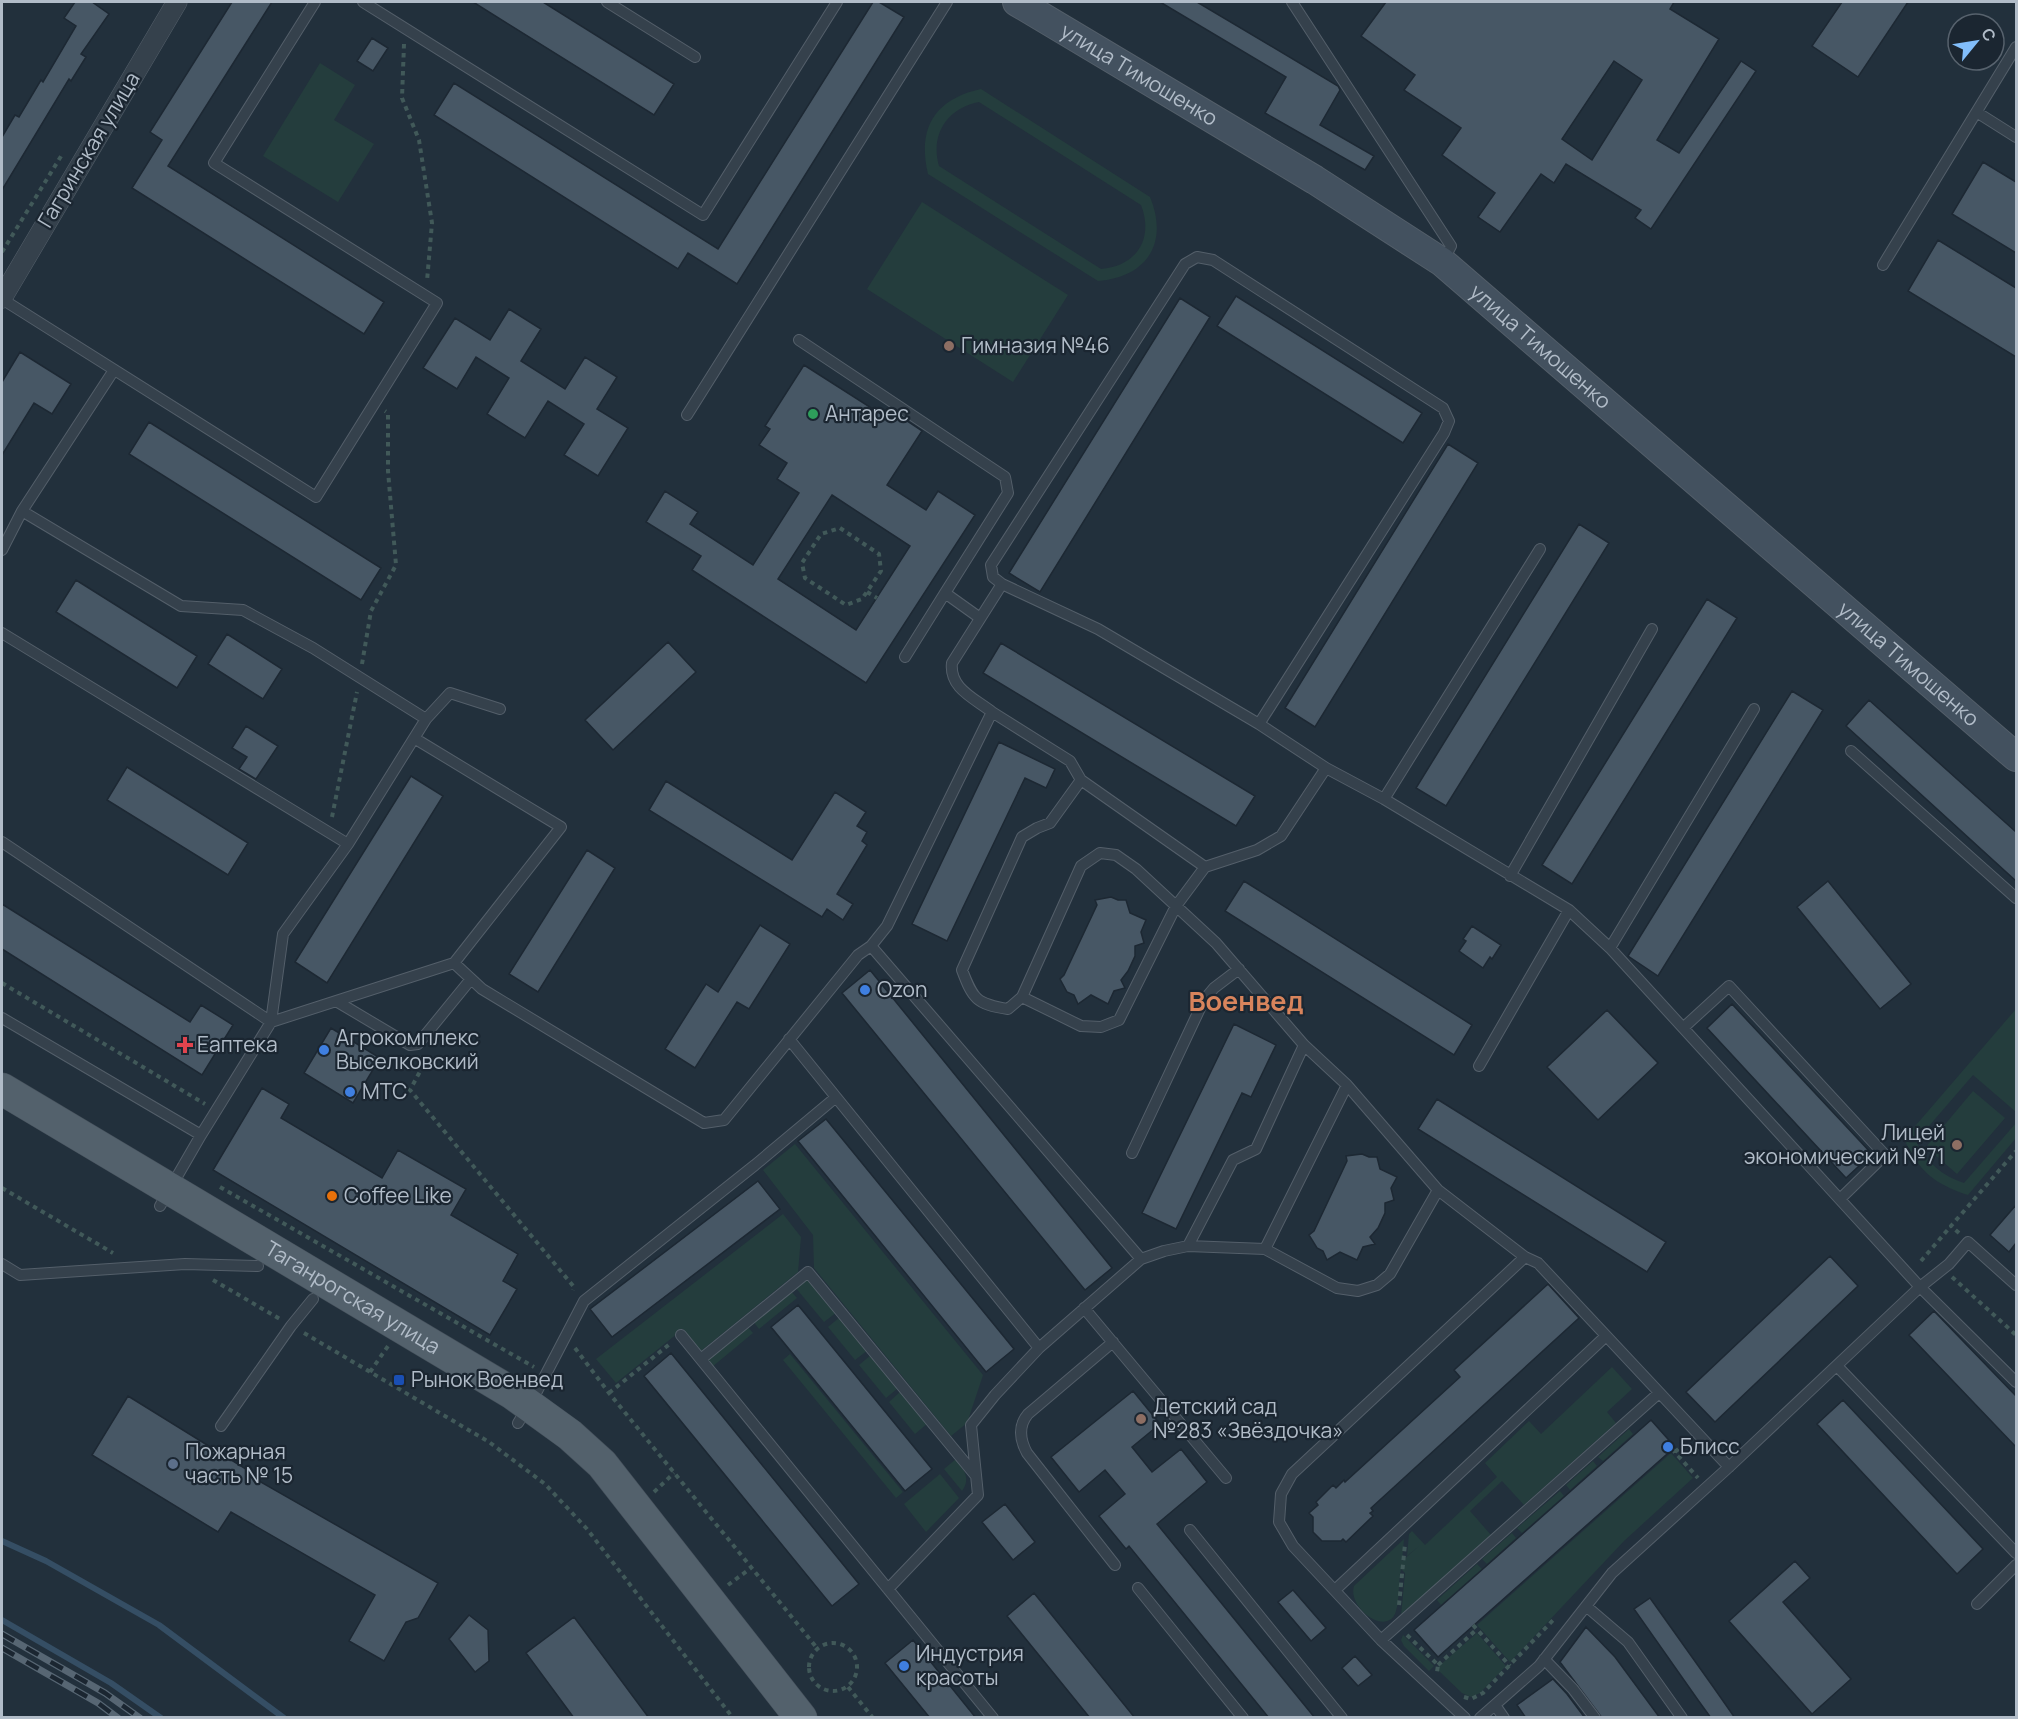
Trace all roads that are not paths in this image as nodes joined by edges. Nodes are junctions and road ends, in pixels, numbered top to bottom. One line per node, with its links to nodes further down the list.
1 (177, 2): 15 (street, Гагринская улица)
2 (315, 2): 17 (lane)
3 (363, 2): 5 (lane)
4 (607, 2): 10 (lane)
5 (837, 2)
6 (947, 2): 18 (lane)
7 (1017, 2): 13 (street, улица Тимошенко)
8 (1292, 2): 13 (lane)
9 (2016, 47): 11 (lane)
10 (695, 57)
11 (1978, 113): 12 (lane); 14 (lane)
12 (2016, 137)
13 (1442, 262): 35 (street, улица Тимошенко)
14 (1882, 265)
15 (2, 299): 17 (lane)
16 (799, 340): 23 (lane)
17 (114, 370): 19 (lane)
18 (687, 415)
19 (22, 511): 21 (lane); 31 (lane)
20 (1540, 549): 38 (lane)
21 (2, 550)
22 (1002, 584): 24 (lane); 32 (lane); 32 (lane)
23 (945, 593): 24 (lane); 27 (lane)
24 (980, 618): 30 (lane)
25 (1652, 629): 42 (lane)
26 (2, 633): 40 (lane)
27 (905, 657)
28 (500, 709): 31 (lane)
29 (1754, 710): 47 (lane)
30 (992, 712): 37 (lane); 46 (lane)
31 (426, 719): 33 (lane)
32 (1259, 724): 36 (lane)
33 (414, 738): 40 (lane); 48 (lane)
34 (1851, 751): 43 (lane)
35 (2016, 757)
36 (1326, 768): 38 (lane); 41 (lane)
37 (1080, 780): 41 (lane); 51 (lane)
38 (1384, 800): 42 (lane)
39 (2, 842): 54 (lane)
40 (348, 844): 54 (lane)
41 (1205, 867): 44 (lane)
42 (1510, 876): 45 (lane)
43 (2016, 898)
44 (1176, 906): 49 (lane); 51 (lane); 51 (lane)
45 (1569, 910): 47 (lane); 58 (lane)
46 (872, 946): 56 (lane); 71 (lane)
47 (1610, 948): 55 (lane)
48 (454, 963): 50 (lane); 52 (lane)
49 (1239, 969): 57 (lane); 64 (lane)
50 (471, 979): 52 (lane); 56 (lane)
51 (1022, 997)
52 (336, 1001): 54 (lane)
53 (2, 1018): 63 (lane)
54 (272, 1022): 63 (lane)
55 (1683, 1028): 67 (lane); 67 (lane)
56 (789, 1039): 61 (lane)
57 (1304, 1045): 59 (lane); 68 (lane)
58 (1479, 1066)
59 (1347, 1085): 66 (lane); 69 (lane)
60 (2, 1089): 65 (main road, Таганрогская улица)
61 (835, 1098): 81 (lane); 86 (lane)
62 (2, 1113): 65 (main road, Таганрогская улица)
63 (201, 1135): 65 (lane)
64 (1132, 1154)
65 (171, 1187): 73 (main road, Таганрогская улица); 86 (main road, Таганрогская улица)
66 (1438, 1190): 69 (lane); 70 (lane)
67 (1840, 1199): 75 (lane)
68 (1188, 1246): 69 (lane); 71 (lane)
69 (1265, 1249)
70 (1525, 1257): 79 (lane); 97 (lane)
71 (1141, 1259): 77 (lane)
72 (2, 1264): 73 (lane)
73 (258, 1266): 76 (main road, Таганрогская улица)
74 (2016, 1285): 75 (lane)
75 (1920, 1287): 83 (lane); 84 (lane)
76 (313, 1299): 86 (main road, Таганрогская улица); 87 (lane)
77 (1084, 1308): 80 (lane); 81 (lane)
78 (681, 1335): 82 (lane)
79 (1606, 1336): 85 (lane); 97 (lane)
80 (1113, 1342): 90 (lane); 93 (lane)
81 (1039, 1348): 89 (lane)
82 (701, 1359): 89 (lane); 96 (lane)
83 (1837, 1366): 88 (lane); 92 (lane)
84 (2016, 1382)
85 (1659, 1393): 88 (lane); 100 (lane)
86 (524, 1414): 103 (main road, Таганрогская улица); 104 (main road, Таганрогская улица)
87 (221, 1426)
88 (1729, 1467): 99 (lane)
89 (976, 1476): 96 (lane)
90 (1226, 1478)
91 (1191, 1530): 107 (lane)
92 (2016, 1553)
93 (1115, 1565)
94 (2016, 1565): 98 (lane)
95 (1138, 1588): 106 (lane)
96 (888, 1589): 105 (lane)
97 (1335, 1590): 100 (lane)
98 (1977, 1604)
99 (1586, 1606): 101 (lane); 112 (lane)
100 (1381, 1640): 108 (lane)
101 (1544, 1659): 102 (lane); 111 (lane)
102 (1494, 1705): 109 (lane); 110 (lane)
103 (775, 1718)
104 (801, 1718)
105 (993, 1718)
106 (1243, 1718)
107 (1342, 1718)
108 (1466, 1718)
109 (1480, 1718)
110 (1504, 1718)
111 (1595, 1718)
112 (1682, 1718)

